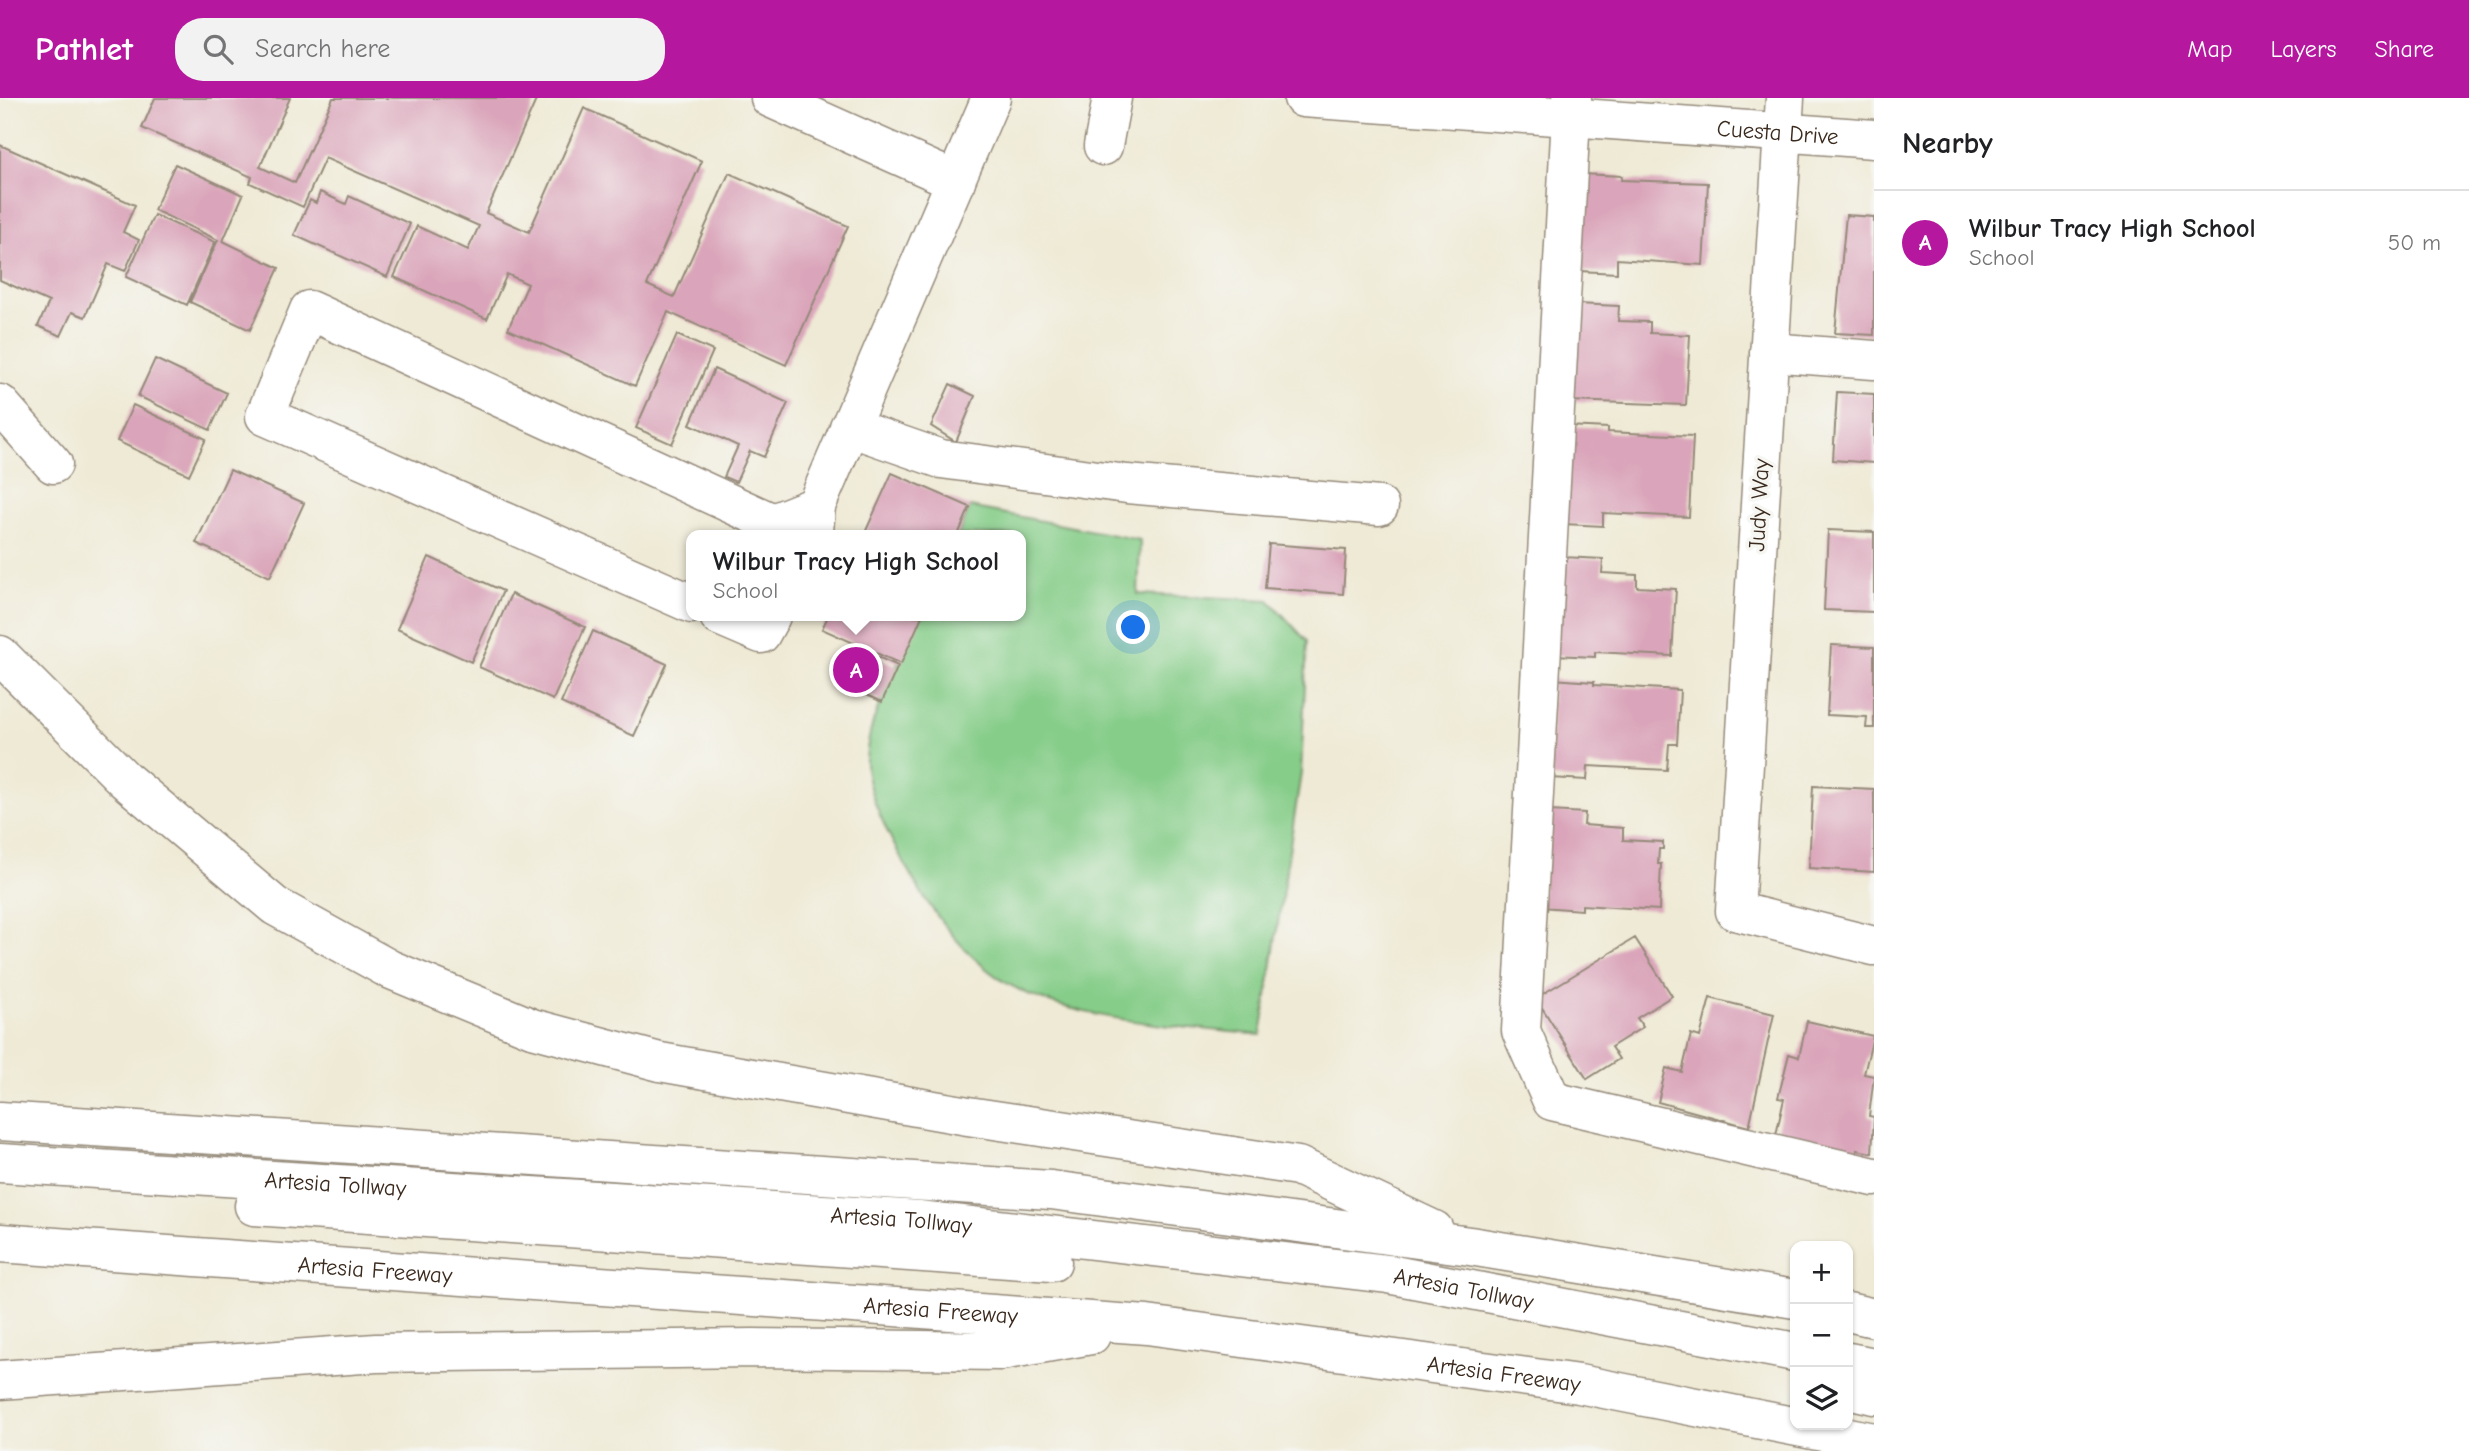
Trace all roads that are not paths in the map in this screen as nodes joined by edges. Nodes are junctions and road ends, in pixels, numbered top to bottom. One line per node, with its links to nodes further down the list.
1 (770, 98): 9 (main road)
2 (991, 98): 9 (main road)
3 (1112, 98): 8 (main road)
4 (1303, 98): 5 (main road, Cuesta Drive)
5 (1571, 108): 6 (main road, Cuesta Drive); 24 (main road)
6 (1784, 115): 7 (main road, Cuesta Drive); 10 (main road, Judy Way)
7 (1874, 139)
8 (1103, 146)
9 (956, 181): 13 (main road)
10 (1769, 352): 11 (main road); 21 (main road, Judy Way)
11 (1874, 360)
12 (0, 404): 14 (main road)
13 (849, 427): 15 (main road); 16 (main road)
14 (53, 464)
15 (1379, 506)
16 (815, 521): 17 (main road)
17 (686, 602)
18 (731, 621): 19 (main road)
19 (768, 621)
20 (0, 655): 27 (main road)
21 (1874, 946)
22 (0, 1121): 27 (main road)
23 (0, 1163): 32 (main road, Artesia Tollway)
24 (1874, 1177)
25 (0, 1189): 35 (main road, Artesia Tollway)
26 (0, 1243): 31 (main road, Artesia Freeway)
27 (1470, 1246): 28 (main road)
28 (1790, 1298)
29 (1853, 1313): 30 (main road)
30 (1874, 1318)
31 (1147, 1325): 36 (main road); 39 (main road, Artesia Freeway)
32 (1790, 1351)
33 (1853, 1363): 34 (main road)
34 (1874, 1367)
35 (1790, 1377)
36 (0, 1380)
37 (1853, 1390): 38 (main road)
38 (1874, 1395)
39 (1874, 1442)

